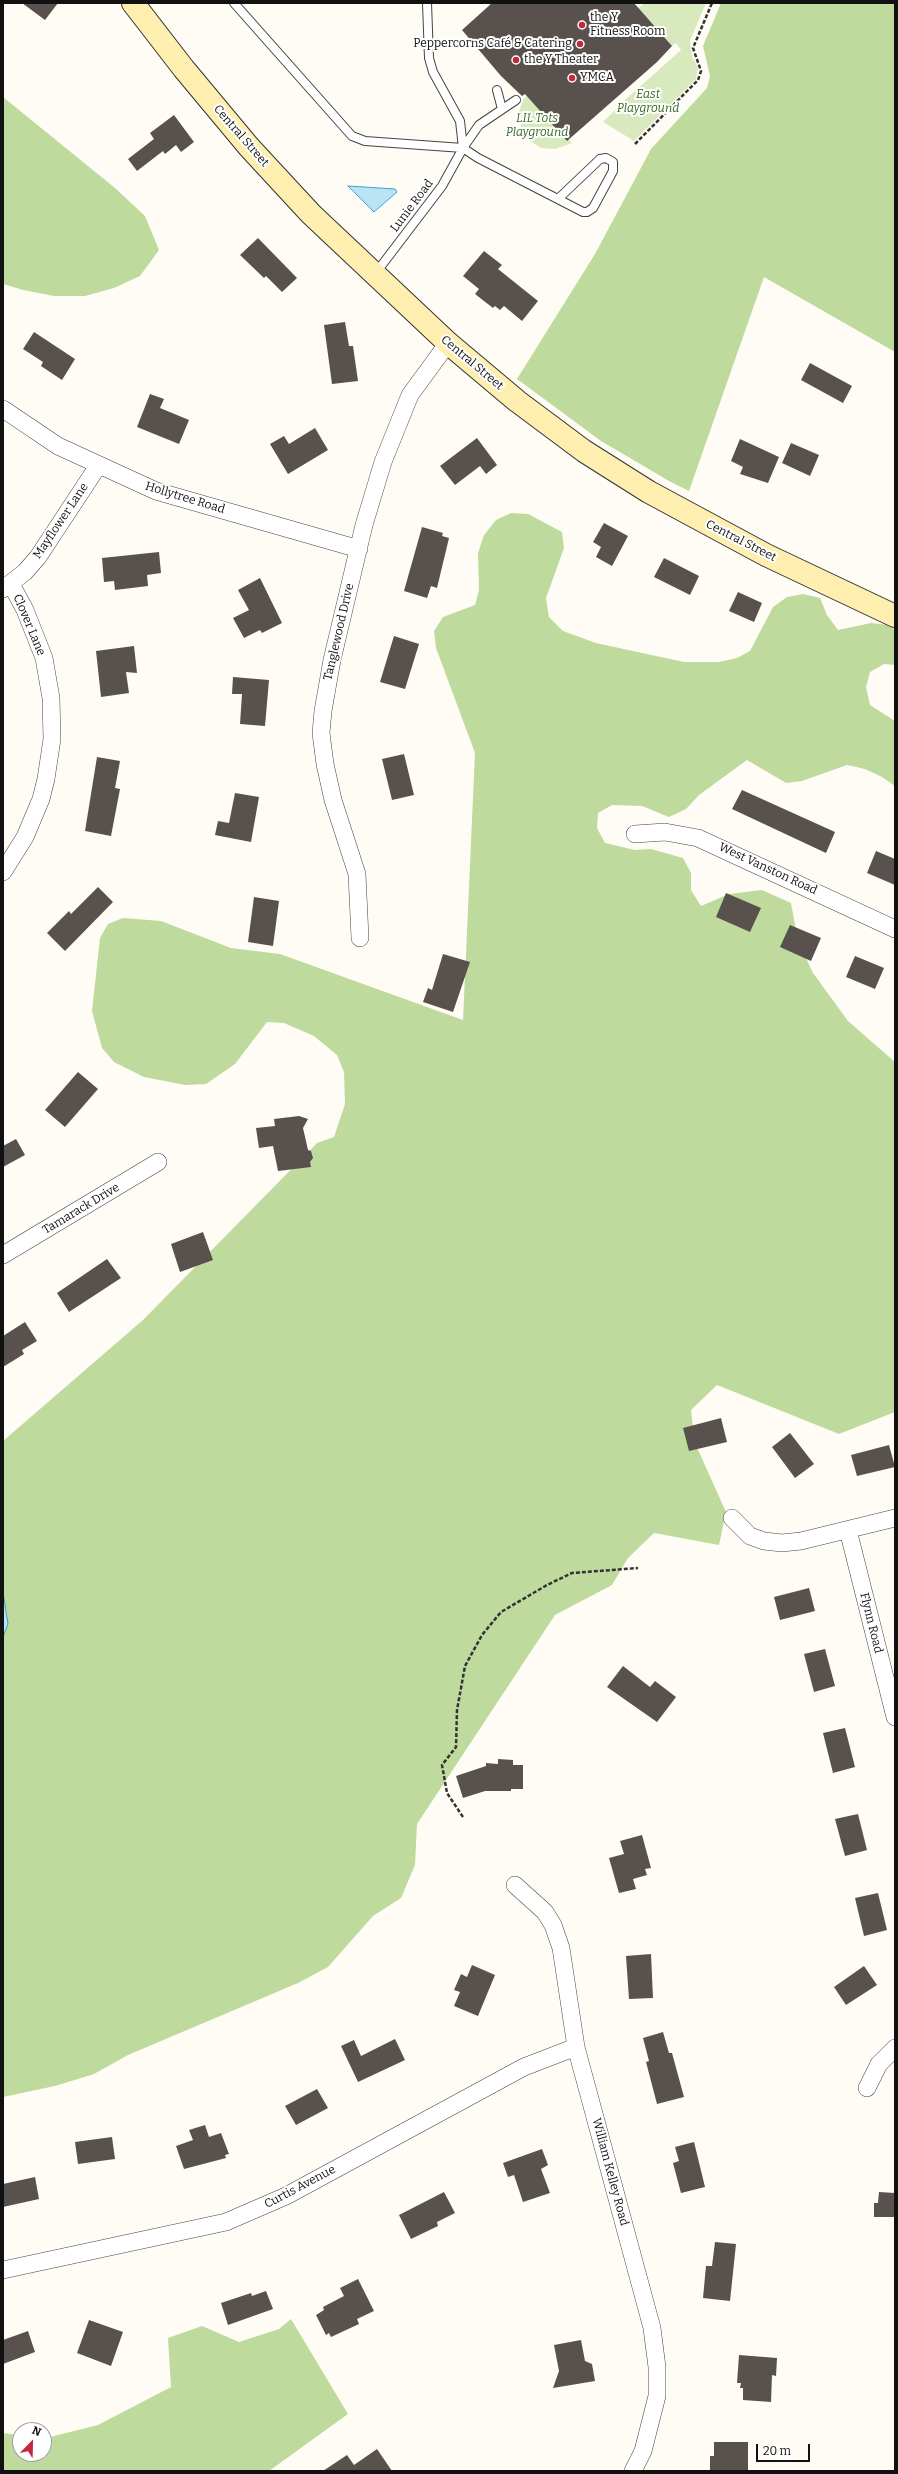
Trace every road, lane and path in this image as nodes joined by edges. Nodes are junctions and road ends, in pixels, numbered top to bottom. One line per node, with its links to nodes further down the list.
1 (133, 3): 11 (main road, Central Street)
2 (234, 3): 9 (lane)
3 (427, 3): 9 (lane)
4 (712, 3): 8 (path)
5 (497, 90): 7 (lane)
6 (516, 100): 7 (lane, Lunie Road)
7 (502, 109): 9 (lane, Lunie Road)
8 (635, 144)
9 (463, 148): 10 (lane); 11 (lane, Lunie Road)
10 (558, 199): 10 (lane)
11 (374, 275): 12 (main road, Central Street)
12 (448, 343): 15 (street, Tanglewood Drive); 17 (main road, Central Street)
13 (3, 409): 14 (street, Hollytree Road)
14 (98, 466): 15 (street, Hollytree Road); 16 (street, Mayflower Lane)
15 (358, 549): 21 (street, Tanglewood Drive)
16 (7, 586): 19 (street, Clover Lane)
17 (895, 616)
18 (635, 834): 20 (street, West Vanston Road)
19 (3, 872)
20 (895, 929)
21 (360, 938)
22 (158, 1162): 23 (street, Tamarack Drive)
23 (3, 1255)
24 (732, 1518): 26 (street)
25 (895, 1518): 26 (street)
26 (848, 1530): 28 (street, Flynn Road)
27 (638, 1568): 29 (path)
28 (895, 1717)
29 (463, 1817)
30 (515, 1885): 31 (street, William Kelley Road)
31 (576, 2047): 34 (street, Curtis Avenue); 35 (street, William Kelley Road)
32 (895, 2048): 33 (street)
33 (867, 2088)
34 (3, 2270)
35 (633, 2471)

